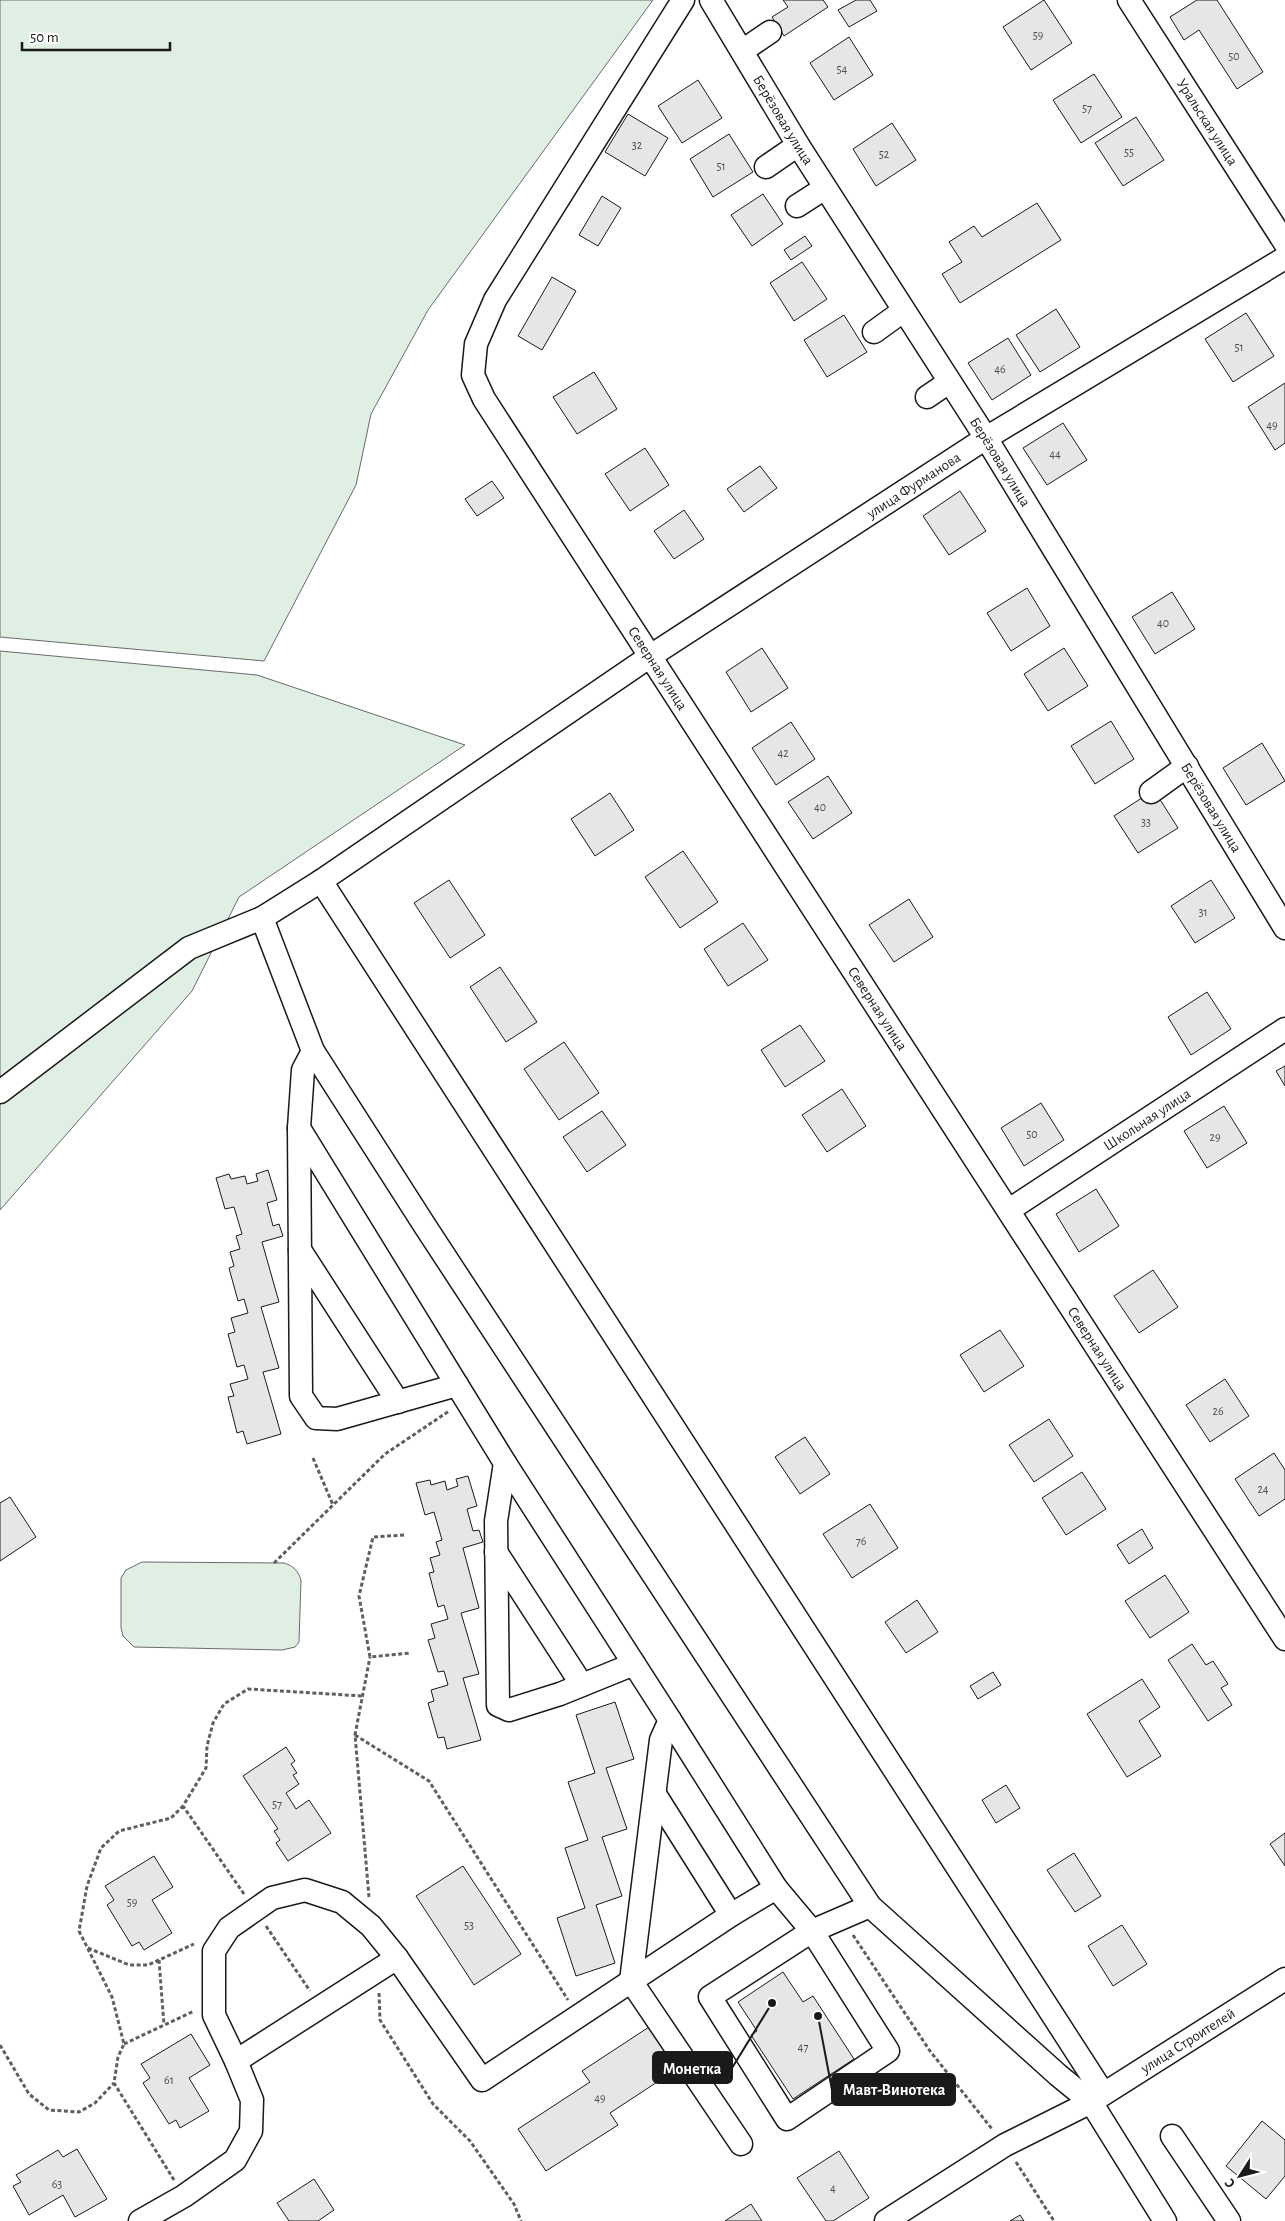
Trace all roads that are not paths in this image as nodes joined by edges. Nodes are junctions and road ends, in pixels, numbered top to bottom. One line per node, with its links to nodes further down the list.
1 (683, 0): 17 (street, Северная улица)
2 (711, 0): 5 (street, Берёзовая улица)
3 (1129, 0): 10 (street, Уральская улица)
4 (770, 32): 5 (street)
5 (742, 52): 6 (street, Берёзовая улица)
6 (798, 145): 7 (street); 8 (street, Берёзовая улица)
7 (766, 167)
8 (825, 188): 9 (street); 12 (street, Берёзовая улица)
9 (797, 206)
10 (1285, 244)
11 (1285, 258): 16 (street, улица Фурманова)
12 (903, 311): 13 (street); 14 (street, Берёзовая улица)
13 (874, 332)
14 (949, 382): 15 (street); 16 (street, Берёзовая улица)
15 (927, 397)
16 (986, 438): 17 (street, улица Фурманова); 18 (street, Берёзовая улица)
17 (649, 657): 20 (street, улица Фурманова); 27 (street, Северная улица)
18 (1186, 766): 19 (street); 22 (street, Берёзовая улица)
19 (1151, 792)
20 (321, 882): 21 (street, улица Фурманова); 46 (street)
21 (262, 918): 24 (street); 25 (street, улица Фурманова)
22 (1285, 928)
23 (1285, 1029): 27 (street, Школьная улица)
24 (313, 1051): 26 (street); 39 (street)
25 (0, 1092)
26 (299, 1128): 28 (street); 29 (street)
27 (1009, 1210): 33 (street, Северная улица)
28 (300, 1250): 30 (street); 30 (street)
29 (461, 1392): 30 (street); 31 (street)
30 (398, 1402)
31 (505, 1463): 32 (street); 34 (street)
32 (496, 1552): 35 (street); 35 (street)
33 (1285, 1639)
34 (634, 1664): 35 (street); 36 (street)
35 (582, 1685)
36 (670, 1720): 37 (street); 38 (street)
37 (656, 1796): 40 (street); 44 (street)
38 (776, 1888): 40 (street); 41 (street)
39 (870, 1906): 41 (street); 46 (street)
40 (731, 1915): 44 (street)
41 (812, 1931): 41 (street)
42 (387, 1964): 44 (street); 45 (street); 45 (street)
43 (1285, 1980): 46 (street, улица Строителей)
44 (631, 1981): 48 (street)
45 (236, 2061): 49 (street)
46 (1097, 2097): 50 (street, улица Строителей); 51 (street)
47 (1172, 2136): 52 (street)
48 (741, 2144)
49 (140, 2221)
50 (886, 2221)
51 (1165, 2221)
52 (1229, 2221)

